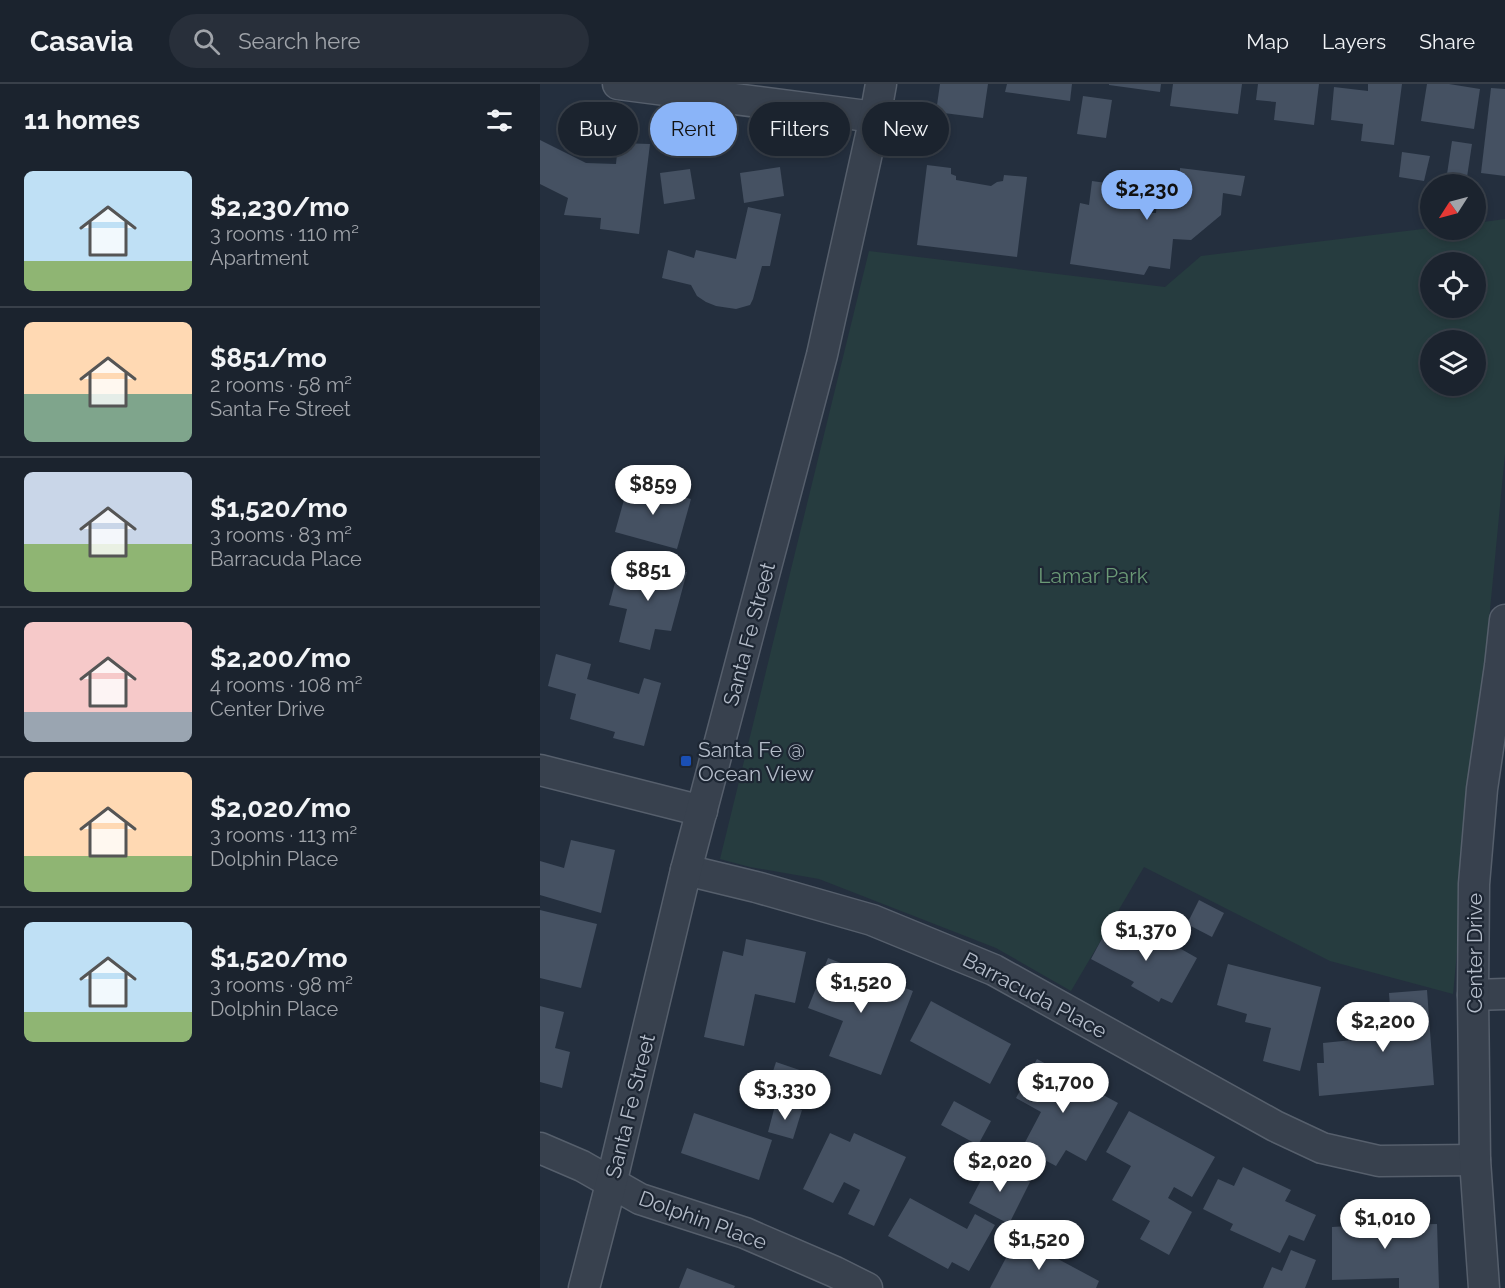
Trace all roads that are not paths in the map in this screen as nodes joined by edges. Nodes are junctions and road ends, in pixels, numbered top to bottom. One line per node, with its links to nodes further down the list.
1 (618, 84): 4 (street)
2 (881, 84): 3 (street, Santa Fe Street)
3 (878, 102)
4 (862, 115)
5 (866, 156): 9 (street, Santa Fe Street)
6 (1505, 620): 7 (street, Center Drive)
7 (1503, 666): 12 (street, Center Drive)
8 (540, 770): 9 (street)
9 (702, 811): 10 (street, Santa Fe Street)
10 (686, 870): 14 (street, Barracuda Place); 15 (street, Santa Fe Street)
11 (1505, 994): 12 (street)
12 (1473, 995): 14 (street, Center Drive)
13 (540, 1148): 15 (street, Dolphin Place)
14 (1475, 1160): 18 (street, Center Drive)
15 (611, 1184): 16 (street, Santa Fe Street); 17 (street, Dolphin Place)
16 (584, 1288)
17 (867, 1288)
18 (1484, 1288)

